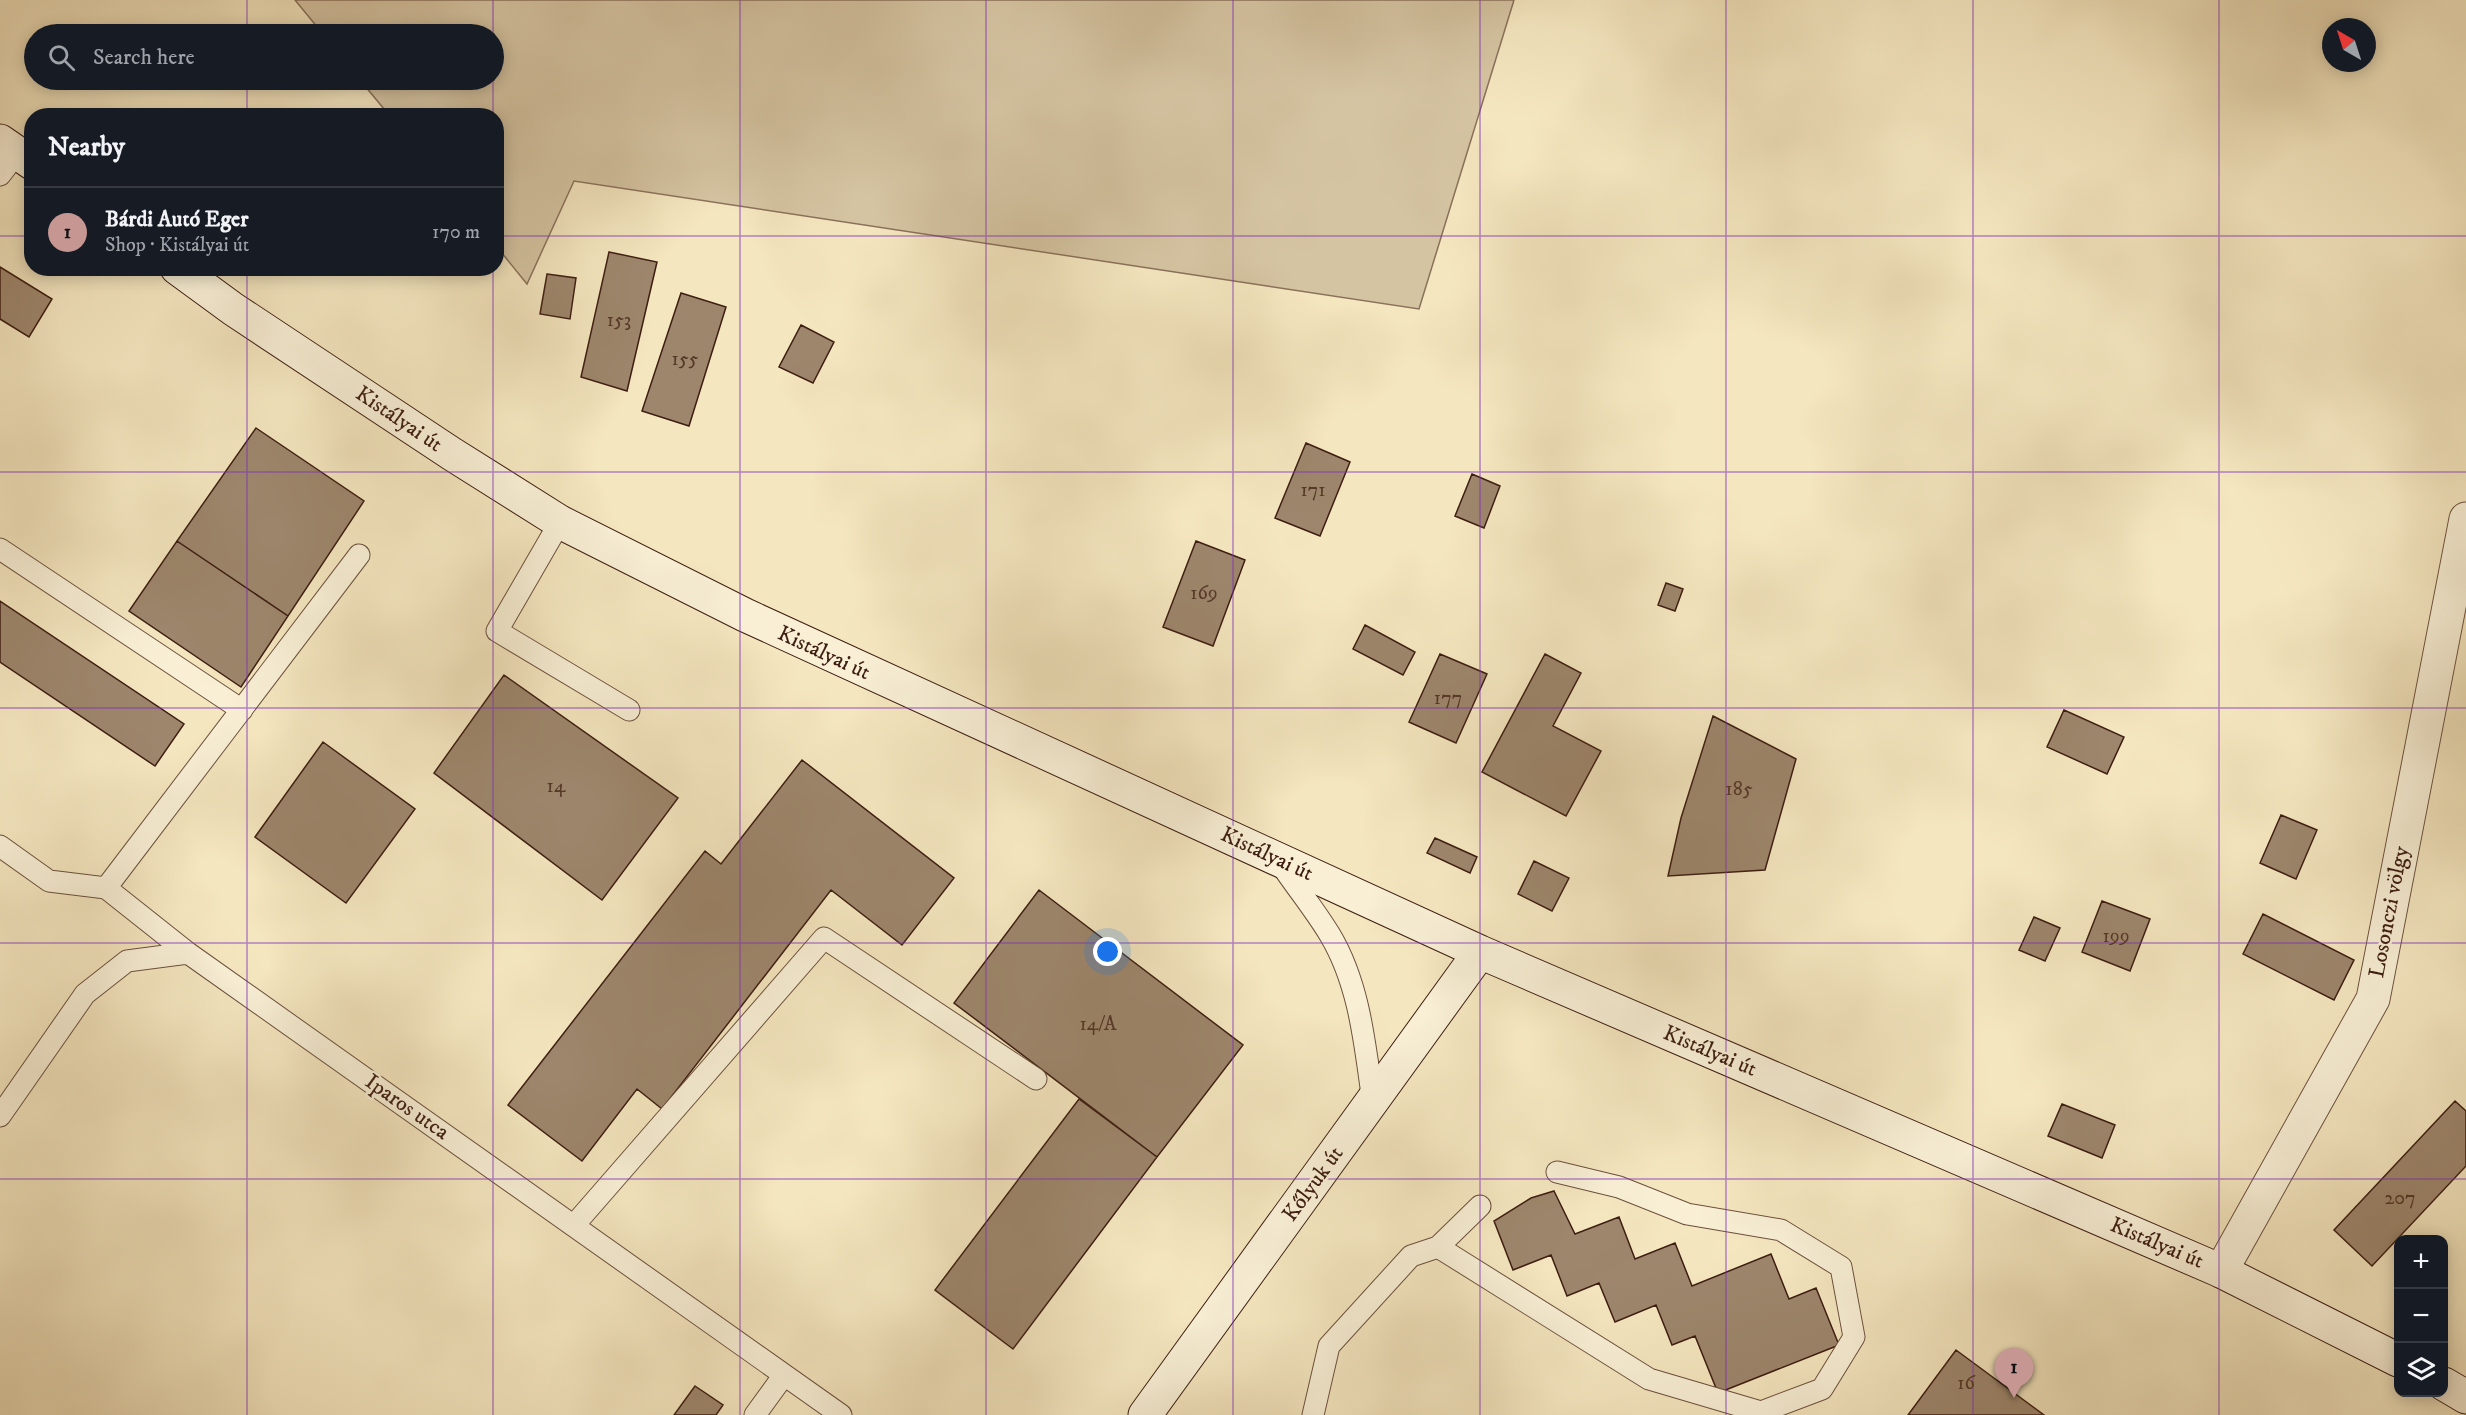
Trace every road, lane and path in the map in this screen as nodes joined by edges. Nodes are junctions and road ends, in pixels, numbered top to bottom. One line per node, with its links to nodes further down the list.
1 (188, 276): 3 (main road, Kistályai út)
2 (2466, 519): 20 (main road, Losonczi völgy)
3 (560, 522): 7 (lane); 9 (main road, Kistályai út)
4 (0, 549): 6 (lane)
5 (359, 555): 6 (lane)
6 (242, 710): 10 (lane)
7 (629, 710)
8 (0, 846): 10 (lane)
9 (1276, 858): 11 (main road, Kistályai út); 14 (lane)
10 (106, 888): 12 (lane, Iparos utca)
11 (1480, 952): 14 (main road, Kőlyuk út); 20 (main road, Kistályai út)
12 (188, 953): 15 (lane); 18 (lane, Iparos utca)
13 (1036, 1079): 18 (lane)
14 (1373, 1102): 27 (main road, Kőlyuk út)
15 (0, 1116)
16 (1557, 1172): 19 (lane)
17 (1480, 1206): 19 (lane)
18 (575, 1224): 22 (lane, Iparos utca)
19 (1438, 1247): 28 (lane)
20 (2222, 1271): 21 (main road, Kistályai út)
21 (2394, 1358)
22 (784, 1375): 25 (lane); 26 (lane, Iparos utca)
23 (2448, 1386): 24 (main road)
24 (2466, 1397)
25 (755, 1415)
26 (841, 1415)
27 (1145, 1415)
28 (1312, 1415)

